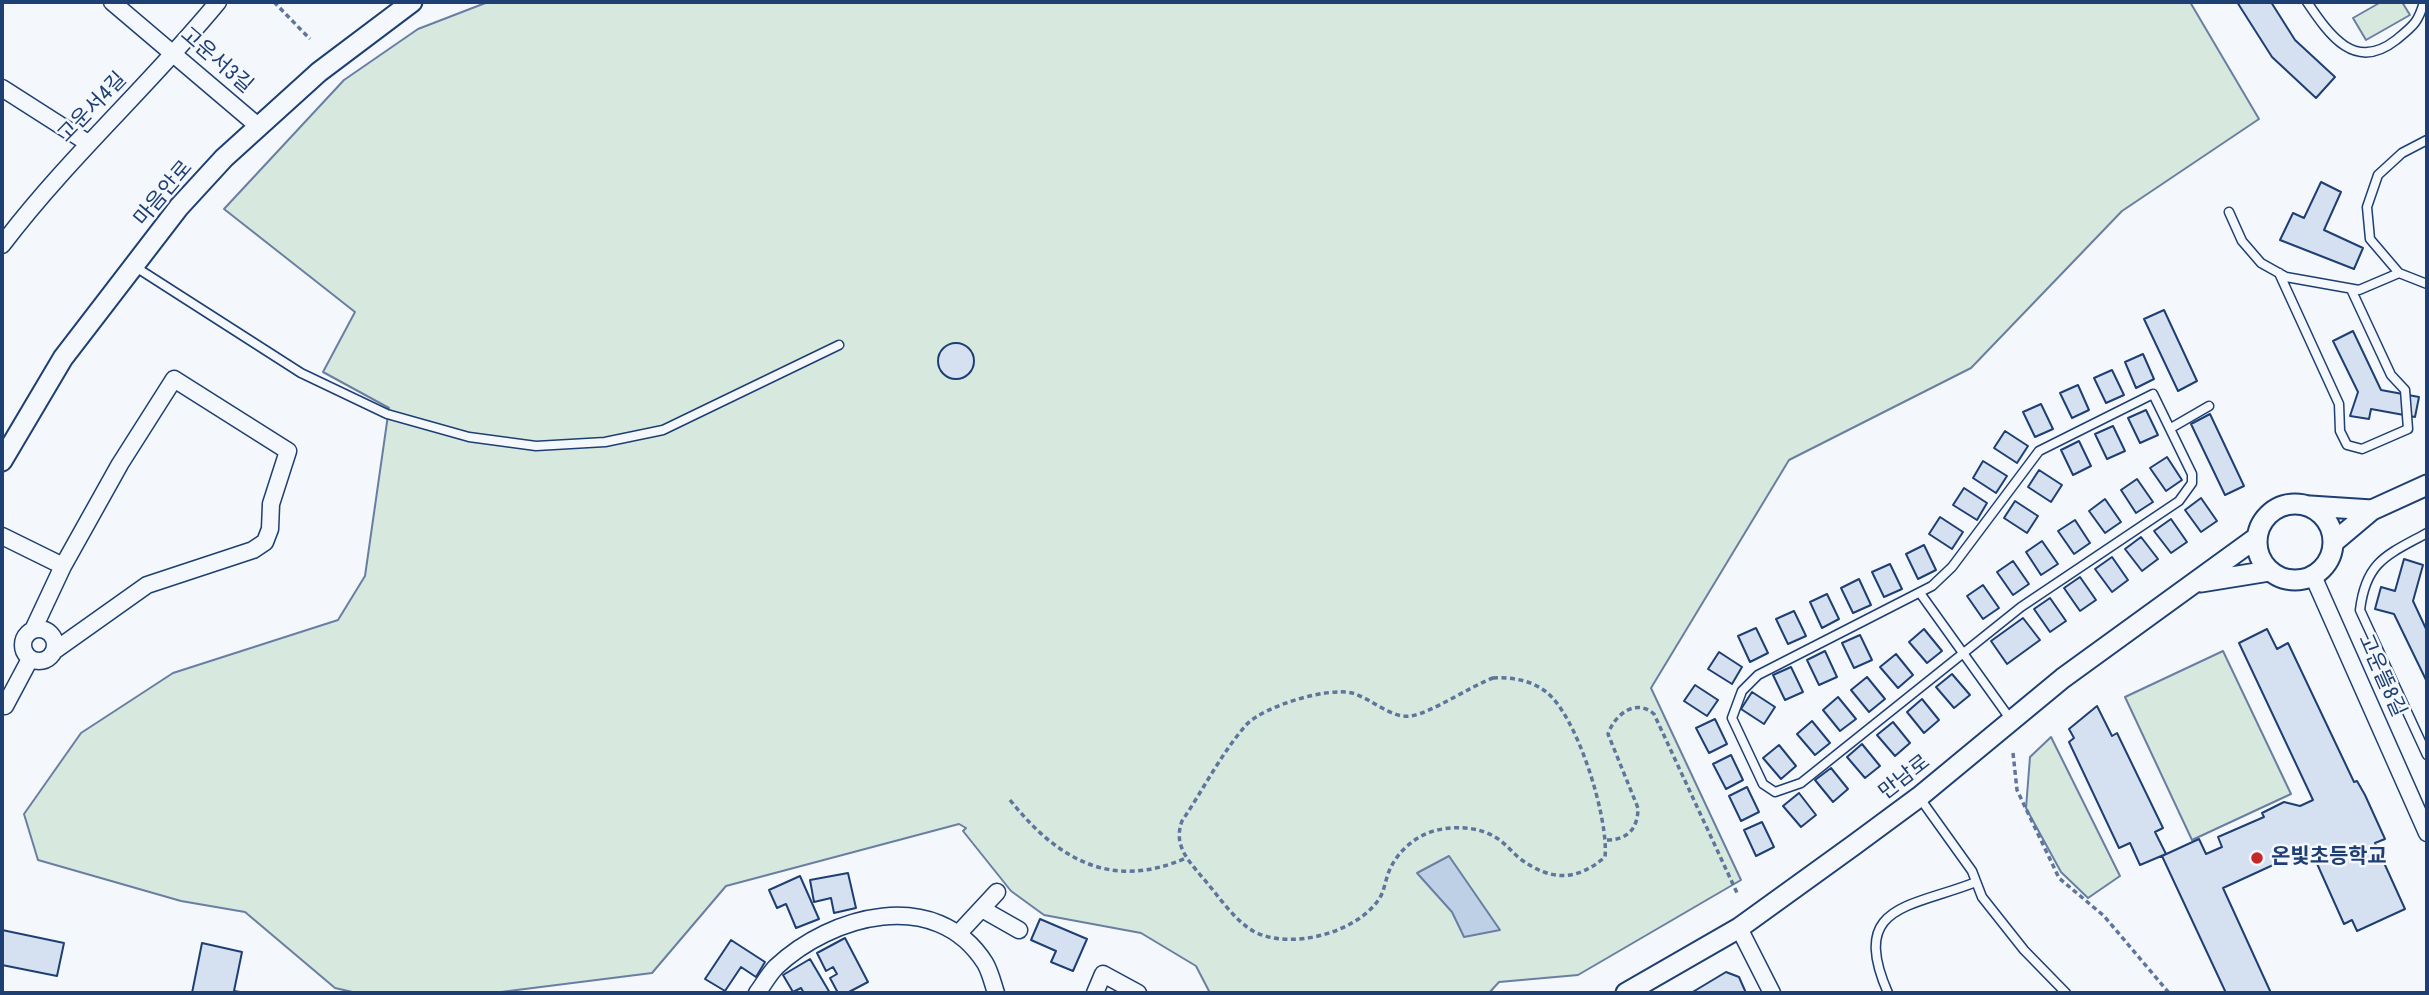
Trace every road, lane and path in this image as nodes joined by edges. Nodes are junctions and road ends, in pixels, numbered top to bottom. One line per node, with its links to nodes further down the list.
1 (112, 2): 8 (street, 고운서3길)
2 (218, 2): 8 (street, 고운서4길)
3 (274, 2): 7 (path)
4 (412, 2): 10 (street, 마음안로)
5 (2307, 2): 6 (lane)
6 (2424, 2)
7 (310, 39)
8 (176, 53): 10 (street, 고운서3길); 12 (street, 고운서4길)
9 (2, 88): 12 (street)
10 (258, 127): 15 (street, 마음안로)
11 (2427, 140): 17 (lane)
12 (88, 143): 14 (street, 고운서4길)
13 (2230, 212): 16 (lane)
14 (2, 245)
15 (134, 266): 20 (lane); 23 (street, 마음안로)
16 (2279, 273): 19 (lane); 19 (lane)
17 (2399, 273): 18 (lane); 19 (lane)
18 (2427, 284)
19 (2351, 289)
20 (839, 345)
21 (2209, 406): 22 (lane)
22 (2171, 428): 35 (lane); 38 (lane)
23 (2, 461)
24 (2427, 485): 26 (street)
25 (2309, 506): 26 (street); 29 (street); 30 (street)
26 (2372, 510): 30 (street)
27 (2427, 533): 43 (lane)
28 (2, 536): 31 (street)
29 (2256, 538): 32 (street); 34 (street, 만남로)
30 (2334, 542): 33 (street)
31 (63, 566): 36 (street); 37 (street)
32 (2269, 571): 33 (street); 34 (street)
33 (2313, 576): 46 (street, 고운뜰8길)
34 (2200, 582): 41 (street, 만남로)
35 (1920, 593): 38 (lane); 38 (lane)
36 (33, 630): 37 (street); 39 (street)
37 (54, 652): 39 (street)
38 (1964, 654): 41 (lane)
39 (30, 659): 40 (street)
40 (5, 706)
41 (2011, 720): 44 (street, 만남로)
42 (2013, 753): 64 (path)
43 (2427, 755)
44 (1919, 797): 49 (lane); 53 (street, 만남로)
45 (1010, 800): 48 (path)
46 (2427, 833)
47 (1607, 840): 48 (path); 48 (path); 51 (path)
48 (1186, 858)
49 (1976, 882): 62 (lane); 63 (lane)
50 (997, 892): 52 (street)
51 (1738, 895)
52 (982, 909): 54 (street); 55 (street)
53 (1738, 928): 60 (street, 만남로); 61 (street)
54 (1019, 930)
55 (958, 934): 56 (street); 57 (street)
56 (757, 993)
57 (996, 993)
58 (1095, 993): 59 (street)
59 (1138, 993)
60 (1626, 993)
61 (1772, 993)
62 (1888, 993)
63 (2066, 993)
64 (2169, 993)

